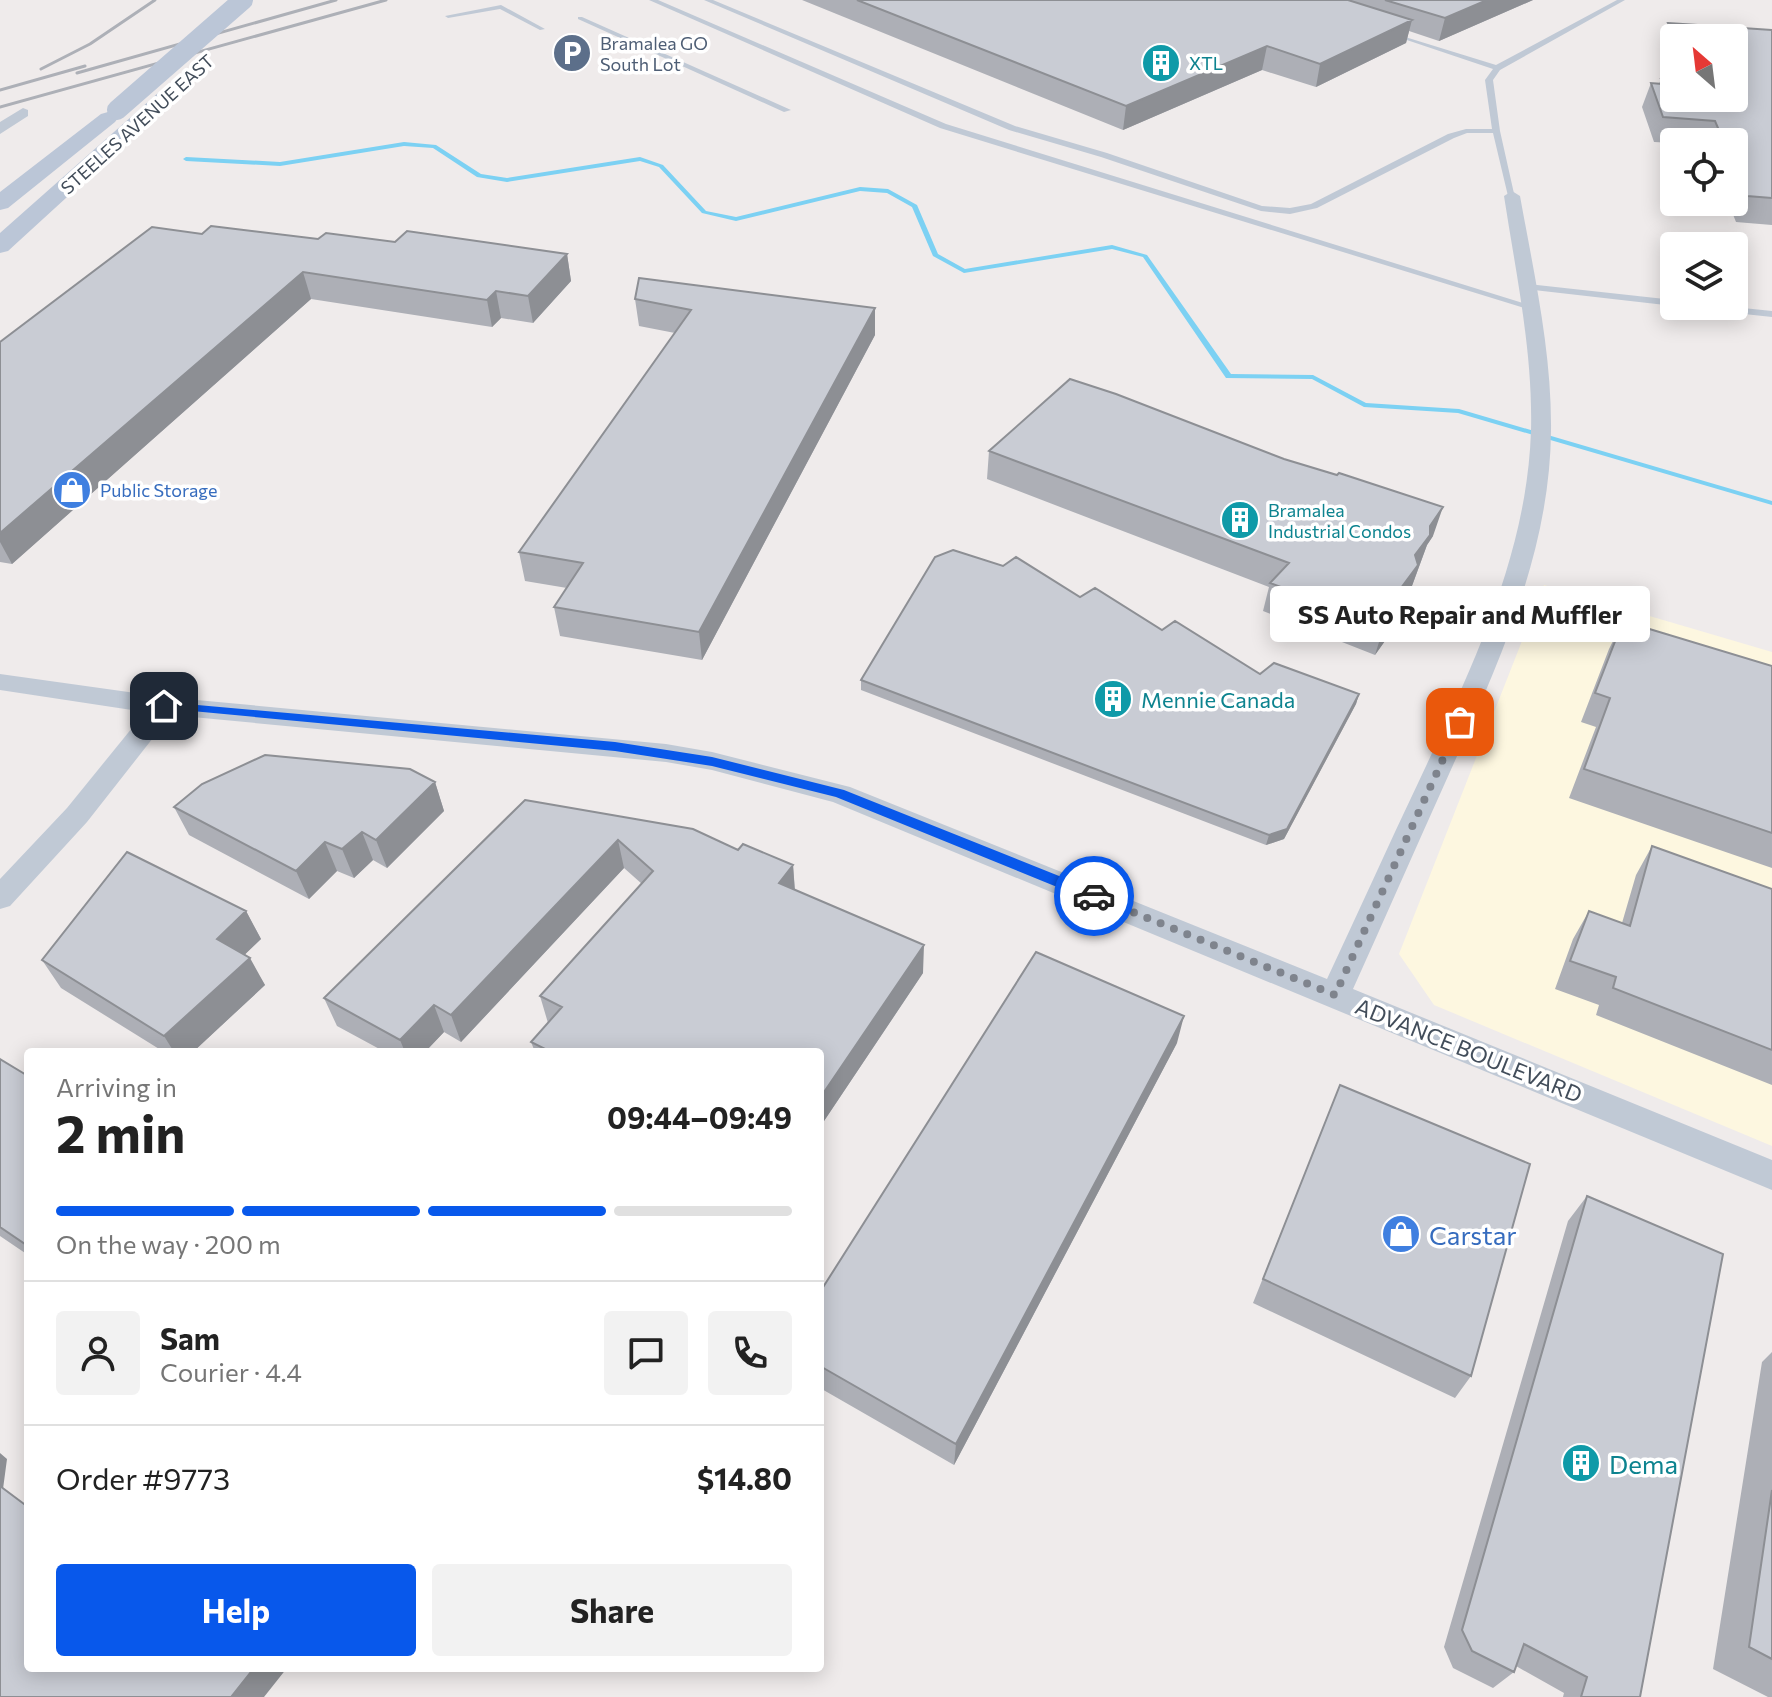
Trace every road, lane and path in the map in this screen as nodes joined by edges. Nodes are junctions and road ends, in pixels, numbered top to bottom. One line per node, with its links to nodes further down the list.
1 (243, 0): 16 (main road, STEELES AVENUE EAST, bridge)
2 (652, 0): 20 (lane)
3 (707, 0): 14 (lane)
4 (1622, 0): 9 (lane)
5 (448, 16): 7 (lane)
6 (580, 18): 12 (lane)
7 (542, 29)
8 (1377, 29): 9 (lane)
9 (1497, 68): 14 (lane)
10 (170, 93): 17 (main road, STEELES AVENUE EAST)
11 (23, 113): 13 (street)
12 (774, 115)
13 (0, 129)
14 (1496, 131): 15 (lane)
15 (1512, 196): 18 (street)
16 (0, 203)
17 (0, 246)
18 (1528, 287): 19 (lane); 20 (street)
19 (1660, 301)
20 (1531, 307): 26 (street)
21 (1748, 311): 22 (lane)
22 (1772, 314)
23 (0, 682): 24 (street, ADVANCE BOULEVARD)
24 (164, 706): 25 (street); 26 (street, ADVANCE BOULEVARD)
25 (0, 898)
26 (1335, 995): 27 (street, ADVANCE BOULEVARD)
27 (1772, 1175)

